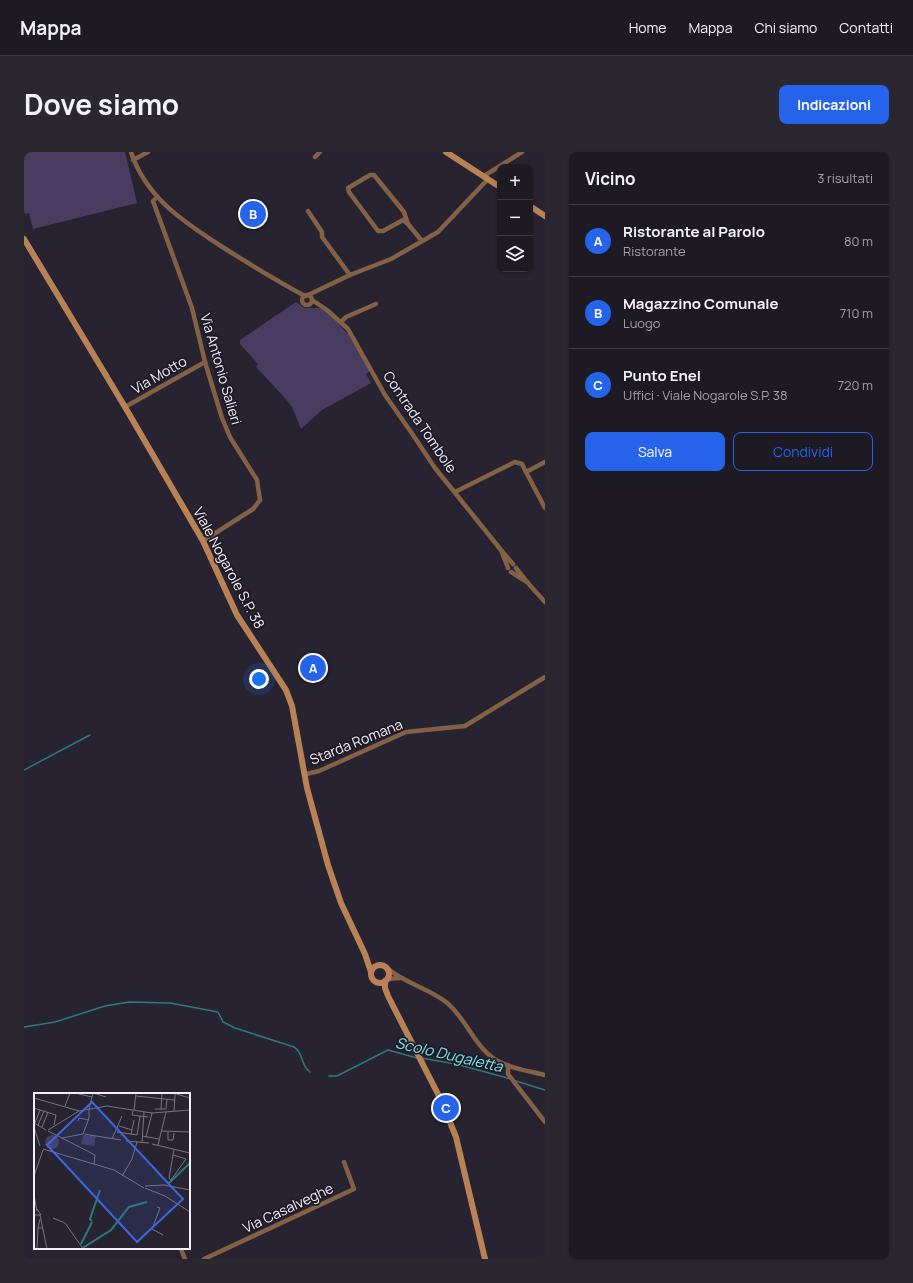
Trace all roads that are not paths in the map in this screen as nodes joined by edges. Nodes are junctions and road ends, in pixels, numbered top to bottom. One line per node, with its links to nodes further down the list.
1 (130, 152): 7 (street)
2 (148, 152): 7 (street)
3 (320, 152): 6 (street)
4 (446, 152): 8 (street)
5 (522, 152): 8 (street)
6 (315, 157)
7 (133, 160): 10 (street)
8 (486, 177): 9 (street); 18 (street)
9 (497, 185)
10 (157, 197): 20 (street); 29 (street, Via Antonio Salieri)
11 (533, 208): 13 (street)
12 (308, 212): 19 (street)
13 (544, 213)
14 (406, 215): 15 (street); 15 (street); 16 (street)
15 (401, 220): 16 (street)
16 (408, 224): 18 (street)
17 (24, 239): 30 (street, Viale Nogarole S.P. 38)
18 (422, 241): 19 (street)
19 (350, 275): 21 (street)
20 (294, 291): 22 (street); 24 (street)
21 (314, 291): 22 (street); 23 (street)
22 (306, 296): 23 (street, Contrada Tombole); 24 (street)
23 (312, 299): 26 (street); 27 (street, Contrada Tombole)
24 (302, 302): 26 (street)
25 (376, 304): 28 (street)
26 (308, 305): 27 (street)
27 (322, 306): 28 (street, Contrada Tombole)
28 (341, 322): 33 (street, Contrada Tombole)
29 (205, 362): 30 (street, Via Motto); 35 (street, Via Antonio Salieri)
30 (125, 407): 35 (street, Viale Nogarole S.P. 38)
31 (545, 462): 32 (street)
32 (526, 472): 33 (street); 34 (street)
33 (455, 492): 36 (street, Contrada Tombole)
34 (545, 508)
35 (203, 541): 42 (street, Viale Nogarole S.P. 38)
36 (501, 550): 37 (street, Contrada Tombole); 38 (street, Contrada Tombole)
37 (515, 566): 38 (street); 39 (street, Contrada Tombole)
38 (509, 570): 39 (street, Contrada Tombole)
39 (527, 582): 40 (street, Contrada Tombole)
40 (545, 602)
41 (545, 677): 42 (street, Starda Romana)
42 (306, 774): 43 (street, Viale Nogarole S.P. 38)
43 (365, 954): 44 (street, Viale Nogarole S.P. 38); 46 (street, Viale Nogarole S.P. 38)
44 (378, 965): 45 (street, Viale Nogarole S.P. 38); 46 (street)
45 (387, 968): 47 (street); 48 (street, Viale Nogarole S.P. 38)
46 (371, 972): 49 (street, Viale Nogarole S.P. 38)
47 (402, 979): 48 (street); 51 (street)
48 (386, 980): 49 (street); 50 (street, Viale Nogarole S.P. 38)
49 (376, 982): 50 (street, Viale Nogarole S.P. 38)
50 (388, 996): 58 (street, Viale Nogarole S.P. 38)
51 (508, 1065): 52 (street); 53 (street)
52 (545, 1075)
53 (545, 1122)
54 (344, 1162): 57 (street, Via Casalveghe)
55 (181, 1249): 56 (street)
56 (185, 1259)
57 (204, 1259)
58 (485, 1259)

